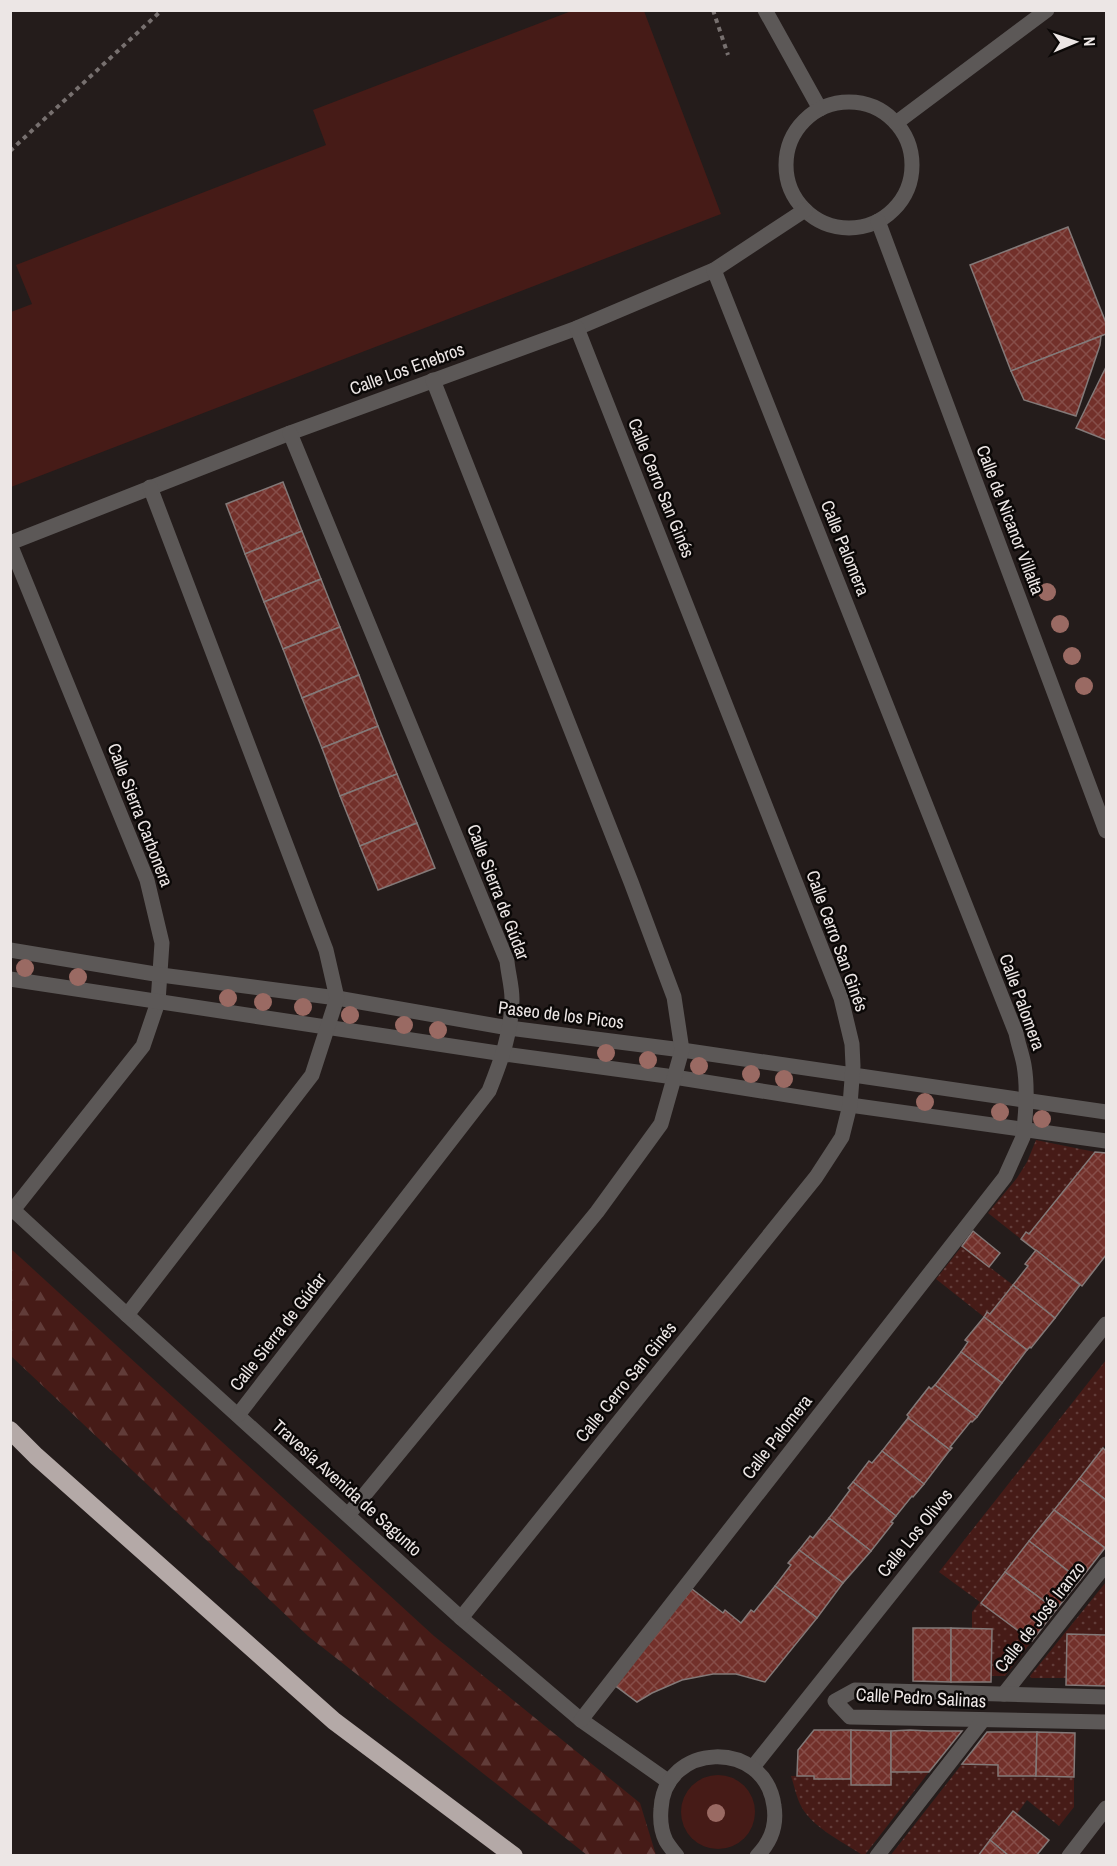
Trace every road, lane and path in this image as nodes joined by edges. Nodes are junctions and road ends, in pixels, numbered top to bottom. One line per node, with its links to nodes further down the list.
1 (162, 10): 8 (path)
2 (712, 10): 5 (path)
3 (765, 10): 6 (street)
4 (1047, 10): 7 (street)
5 (728, 55)
6 (820, 109): 7 (street); 9 (street)
7 (896, 123): 10 (street)
8 (10, 151)
9 (805, 210): 10 (street); 11 (street, Calle Los Enebros)
10 (878, 221): 17 (street, Calle de Nicanor Villalta)
11 (714, 270): 12 (street, Calle Los Enebros); 29 (street, Calle Palomera)
12 (577, 328): 13 (street, Calle Los Enebros); 27 (street, Calle Cerro San Ginés)
13 (433, 381): 14 (street, Calle Los Enebros); 25 (street)
14 (290, 432): 15 (street, Calle Los Enebros); 24 (street, Calle Sierra de Gúdar)
15 (150, 487): 16 (street, Calle Los Enebros); 21 (street)
16 (10, 543): 19 (street, Calle Sierra Carbonera)
17 (1107, 831)
18 (10, 950): 19 (street, Paseo de los Picos)
19 (161, 975): 21 (street, Paseo de los Picos); 22 (street, Calle Sierra Carbonera)
20 (10, 979): 22 (street)
21 (338, 999): 23 (street); 24 (street, Paseo de los Picos)
22 (158, 1002): 23 (street); 34 (street, Calle Sierra Carbonera)
23 (328, 1028): 26 (street); 35 (street)
24 (509, 1028): 25 (street, Paseo de los Picos); 26 (street, Calle Sierra de Gúdar)
25 (682, 1050): 27 (street, Paseo de los Picos); 28 (street)
26 (504, 1054): 28 (street); 37 (street, Calle Sierra de Gúdar)
27 (852, 1076): 29 (street, Paseo de los Picos); 30 (street, Calle Cerro San Ginés)
28 (674, 1077): 30 (street); 39 (street)
29 (1026, 1101): 31 (street, Paseo de los Picos); 32 (street, Calle Palomera)
30 (850, 1105): 32 (street); 41 (street, Calle Cerro San Ginés)
31 (1107, 1112)
32 (1023, 1130): 33 (street); 44 (street, Calle Palomera)
33 (1107, 1141)
34 (12, 1209): 35 (street, Travesía Avenida de Sagunto)
35 (127, 1315): 37 (street, Travesía Avenida de Sagunto)
36 (1107, 1324): 47 (street, Calle Los Olivos)
37 (238, 1415): 39 (street, Travesía Avenida de Sagunto)
38 (10, 1430): 51 (highway)
39 (348, 1515): 41 (street, Travesía Avenida de Sagunto)
40 (1107, 1564): 42 (street, Calle de José Iranzo)
41 (461, 1618): 44 (street, Travesía Avenida de Sagunto)
42 (1004, 1694): 43 (street, Calle Pedro Salinas); 45 (street, Calle Pedro Salinas)
43 (1107, 1697)
44 (580, 1720): 48 (street, Travesía Avenida de Sagunto)
45 (983, 1720): 46 (street, Calle Pedro Salinas); 53 (street)
46 (1107, 1722)
47 (753, 1767): 48 (street); 50 (street)
48 (669, 1782): 52 (street)
49 (1107, 1808): 54 (street)
50 (766, 1853)
51 (514, 1856)
52 (677, 1856)
53 (877, 1856)
54 (1069, 1856)

